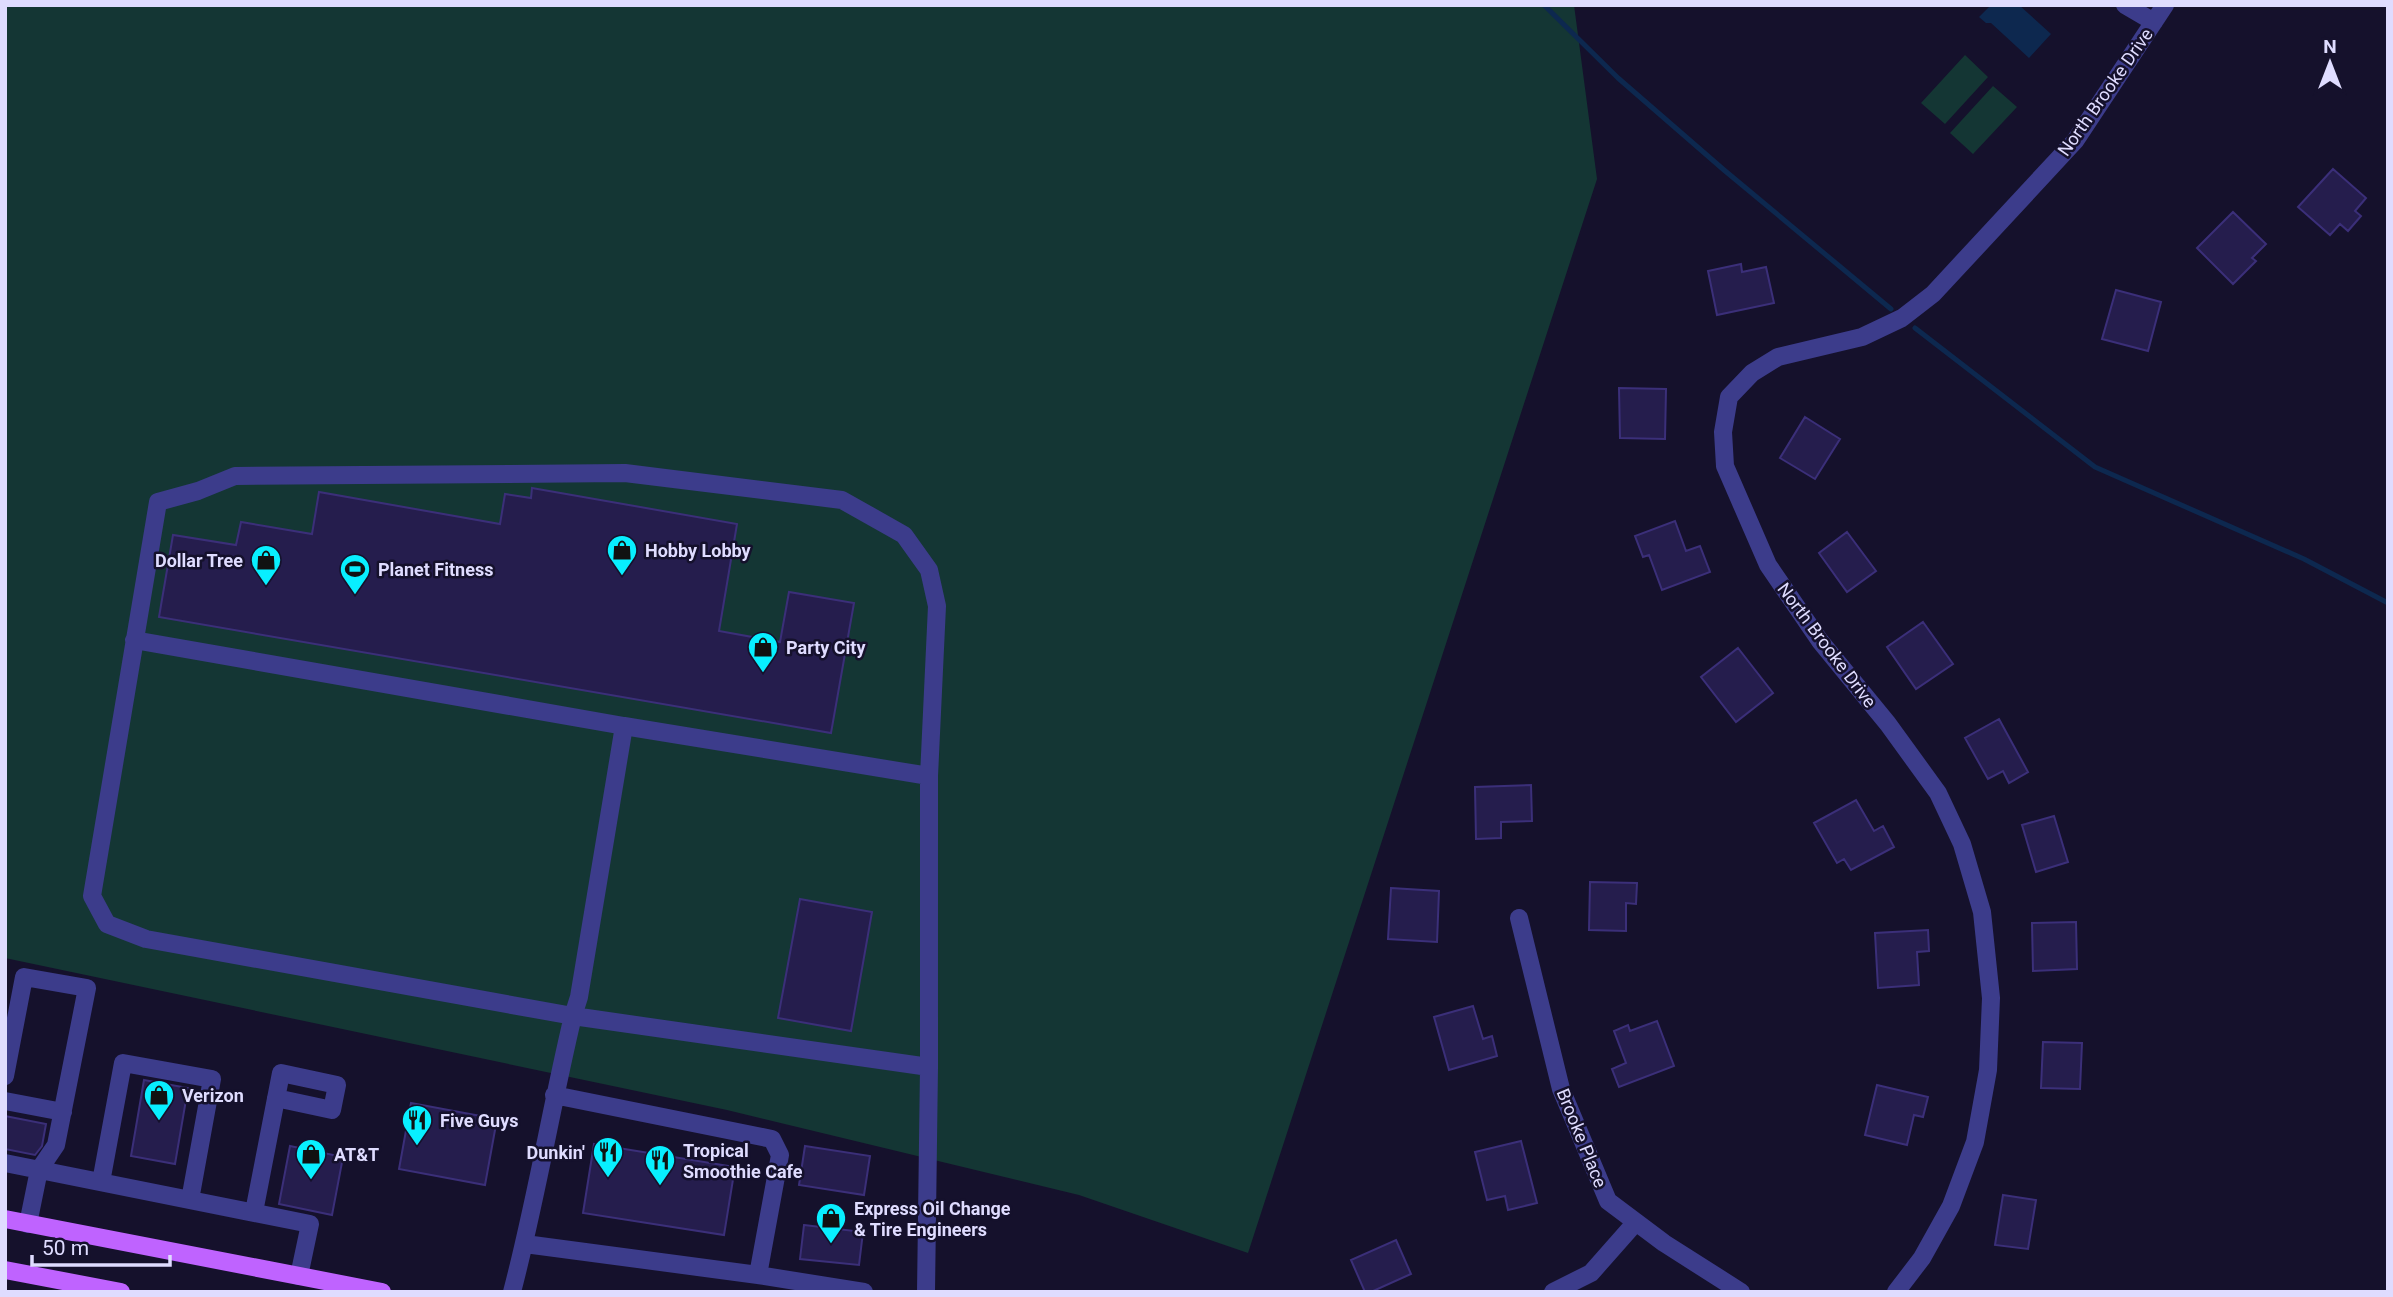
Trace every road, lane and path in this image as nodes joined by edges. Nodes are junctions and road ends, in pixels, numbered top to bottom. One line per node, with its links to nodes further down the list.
1 (2125, 5): 3 (street)
2 (2165, 5): 3 (street, North Brooke Drive)
3 (2154, 22): 34 (street, North Brooke Drive)
4 (134, 640): 5 (street); 6 (street); 8 (street)
5 (624, 726): 6 (street); 8 (street)
6 (929, 776): 9 (street)
7 (1519, 918): 21 (street, Brooke Place)
8 (573, 1017): 9 (street); 11 (street)
9 (929, 1067): 31 (street)
10 (5, 1076): 14 (street)
11 (554, 1095): 23 (street); 25 (street)
12 (276, 1098): 19 (street)
13 (5, 1101): 14 (street)
14 (62, 1112): 16 (street)
15 (5, 1163): 16 (street)
16 (39, 1170): 17 (street); 22 (street)
17 (101, 1182): 18 (street); 18 (street)
18 (190, 1199): 19 (street)
19 (254, 1212): 26 (street)
20 (5, 1219): 22 (main road)
21 (1636, 1222): 32 (street); 33 (street, Brooke Place)
22 (29, 1224): 26 (main road)
23 (525, 1244): 25 (street); 29 (street)
24 (5, 1270): 27 (main road)
25 (758, 1275): 30 (street)
26 (299, 1276): 28 (main road)
27 (121, 1292)
28 (382, 1292)
29 (512, 1292)
30 (864, 1292)
31 (926, 1292)
32 (1553, 1292)
33 (1741, 1292)
34 (1896, 1292)

